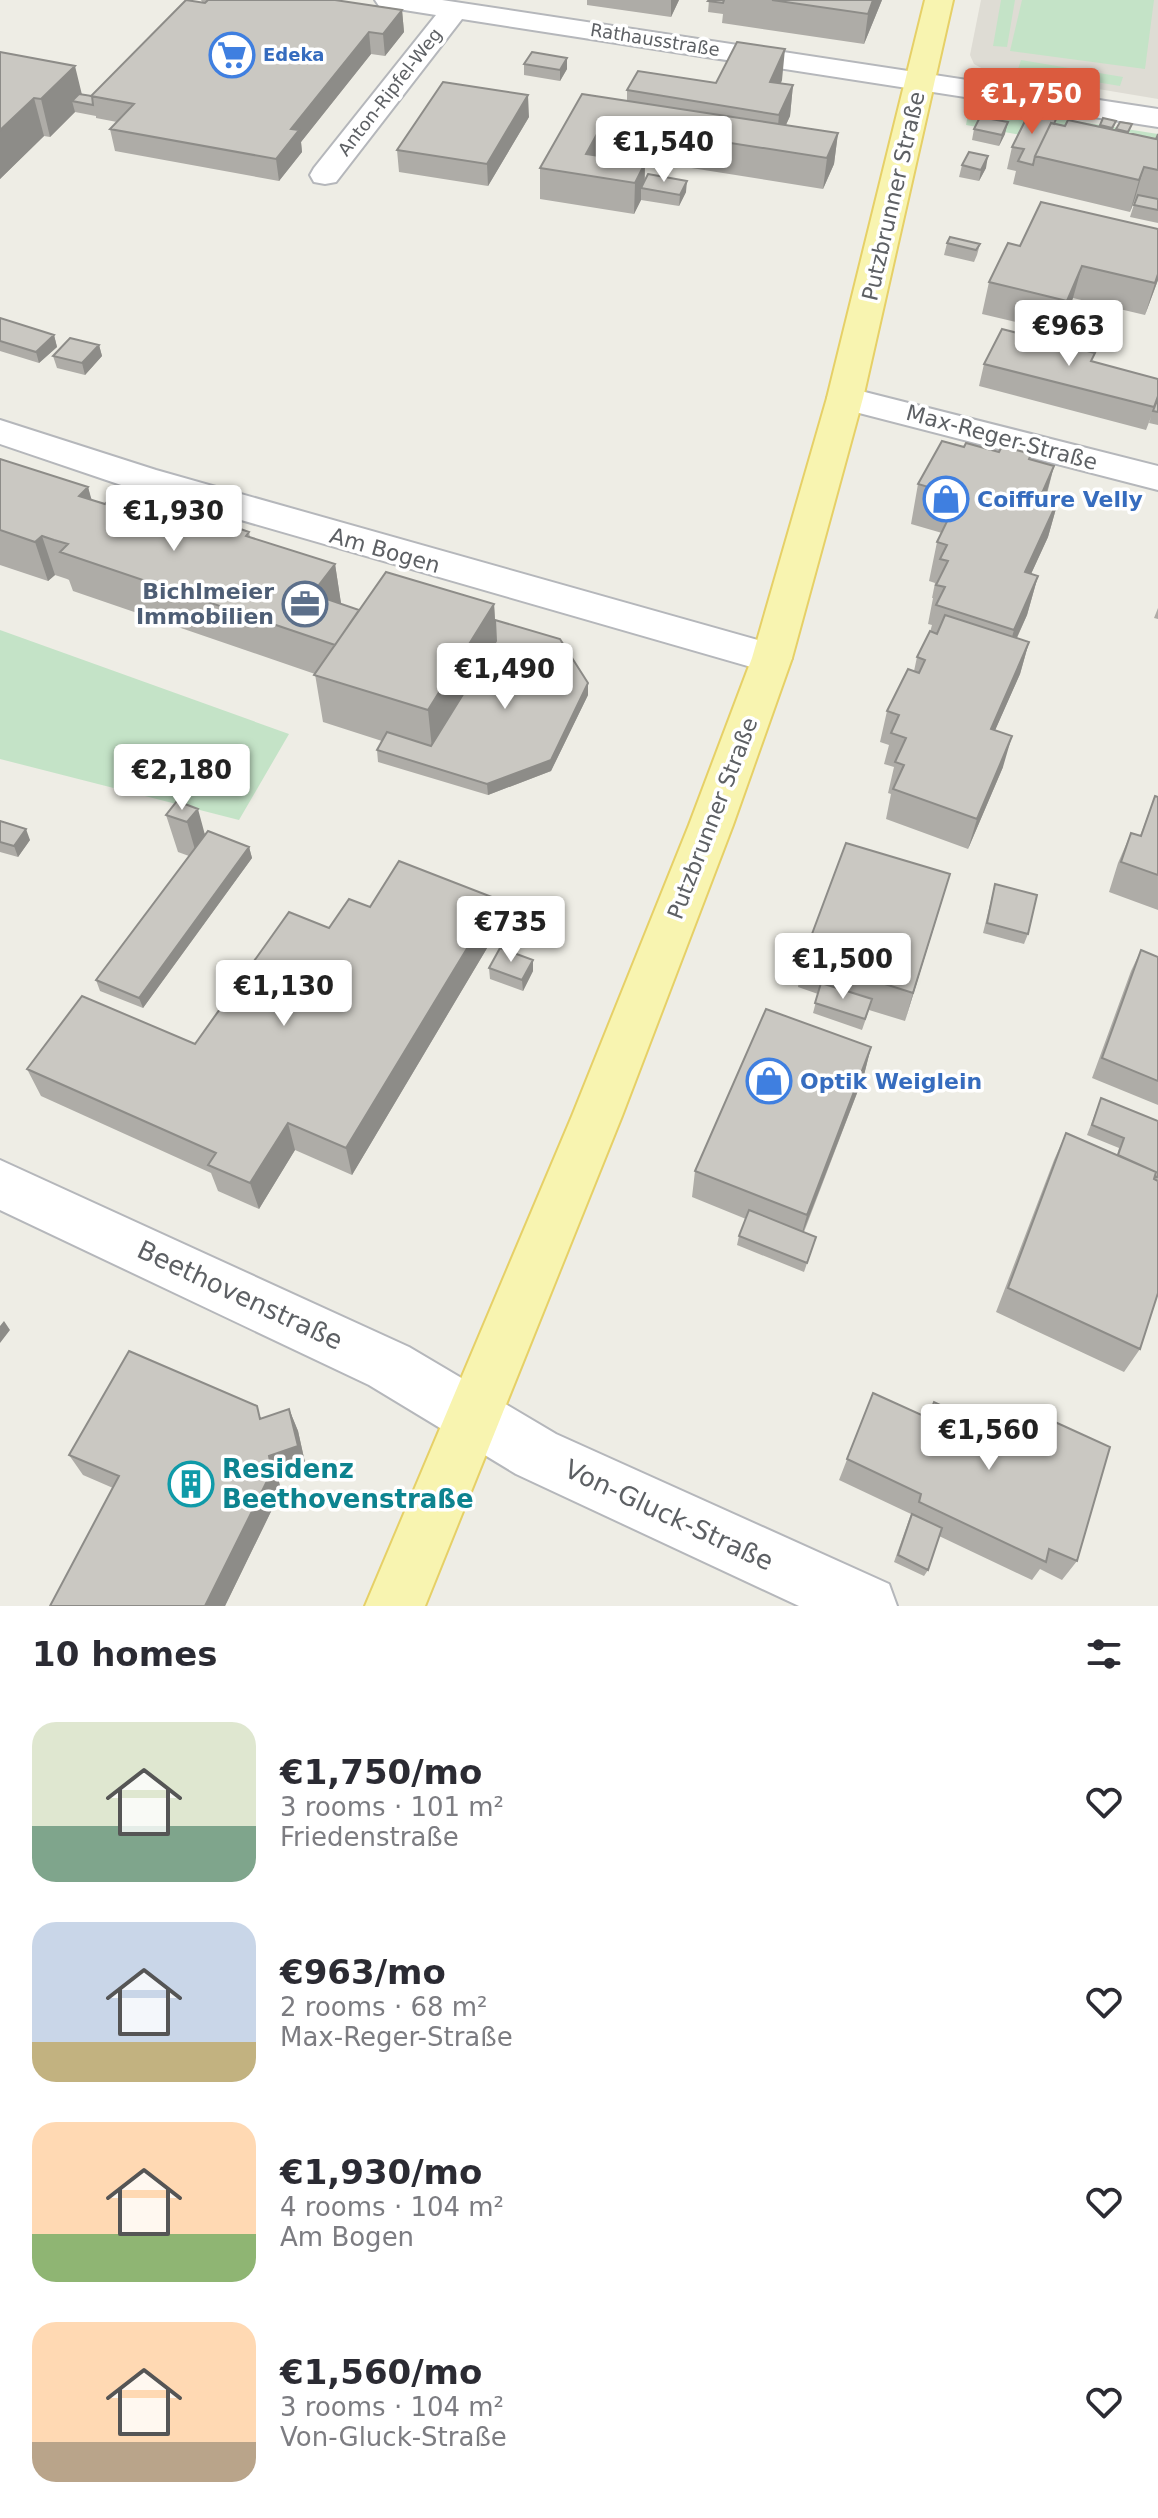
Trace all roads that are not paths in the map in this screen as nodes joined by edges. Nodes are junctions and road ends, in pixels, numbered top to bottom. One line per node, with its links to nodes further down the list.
1 (389, 0): 3 (street, Rathausstraße)
2 (939, 0): 4 (main road, Putzbrunner Straße)
3 (455, 10): 4 (street, Rathausstraße); 6 (street, Anton-Ripfel-Weg)
4 (920, 79): 5 (street, Rathausstraße); 7 (main road, Putzbrunner Straße)
5 (1158, 118)
6 (325, 175)
7 (845, 398): 9 (street, Max-Reger-Straße); 10 (main road, Putzbrunner Straße)
8 (0, 432): 10 (street, Am Bogen)
9 (1158, 478)
10 (772, 658): 12 (main road, Putzbrunner Straße)
11 (0, 1184): 12 (street, Beethovenstraße)
12 (476, 1416): 13 (main road, Putzbrunner Straße); 14 (street, Von-Gluck-Straße)
13 (395, 1606)
14 (867, 1606)

